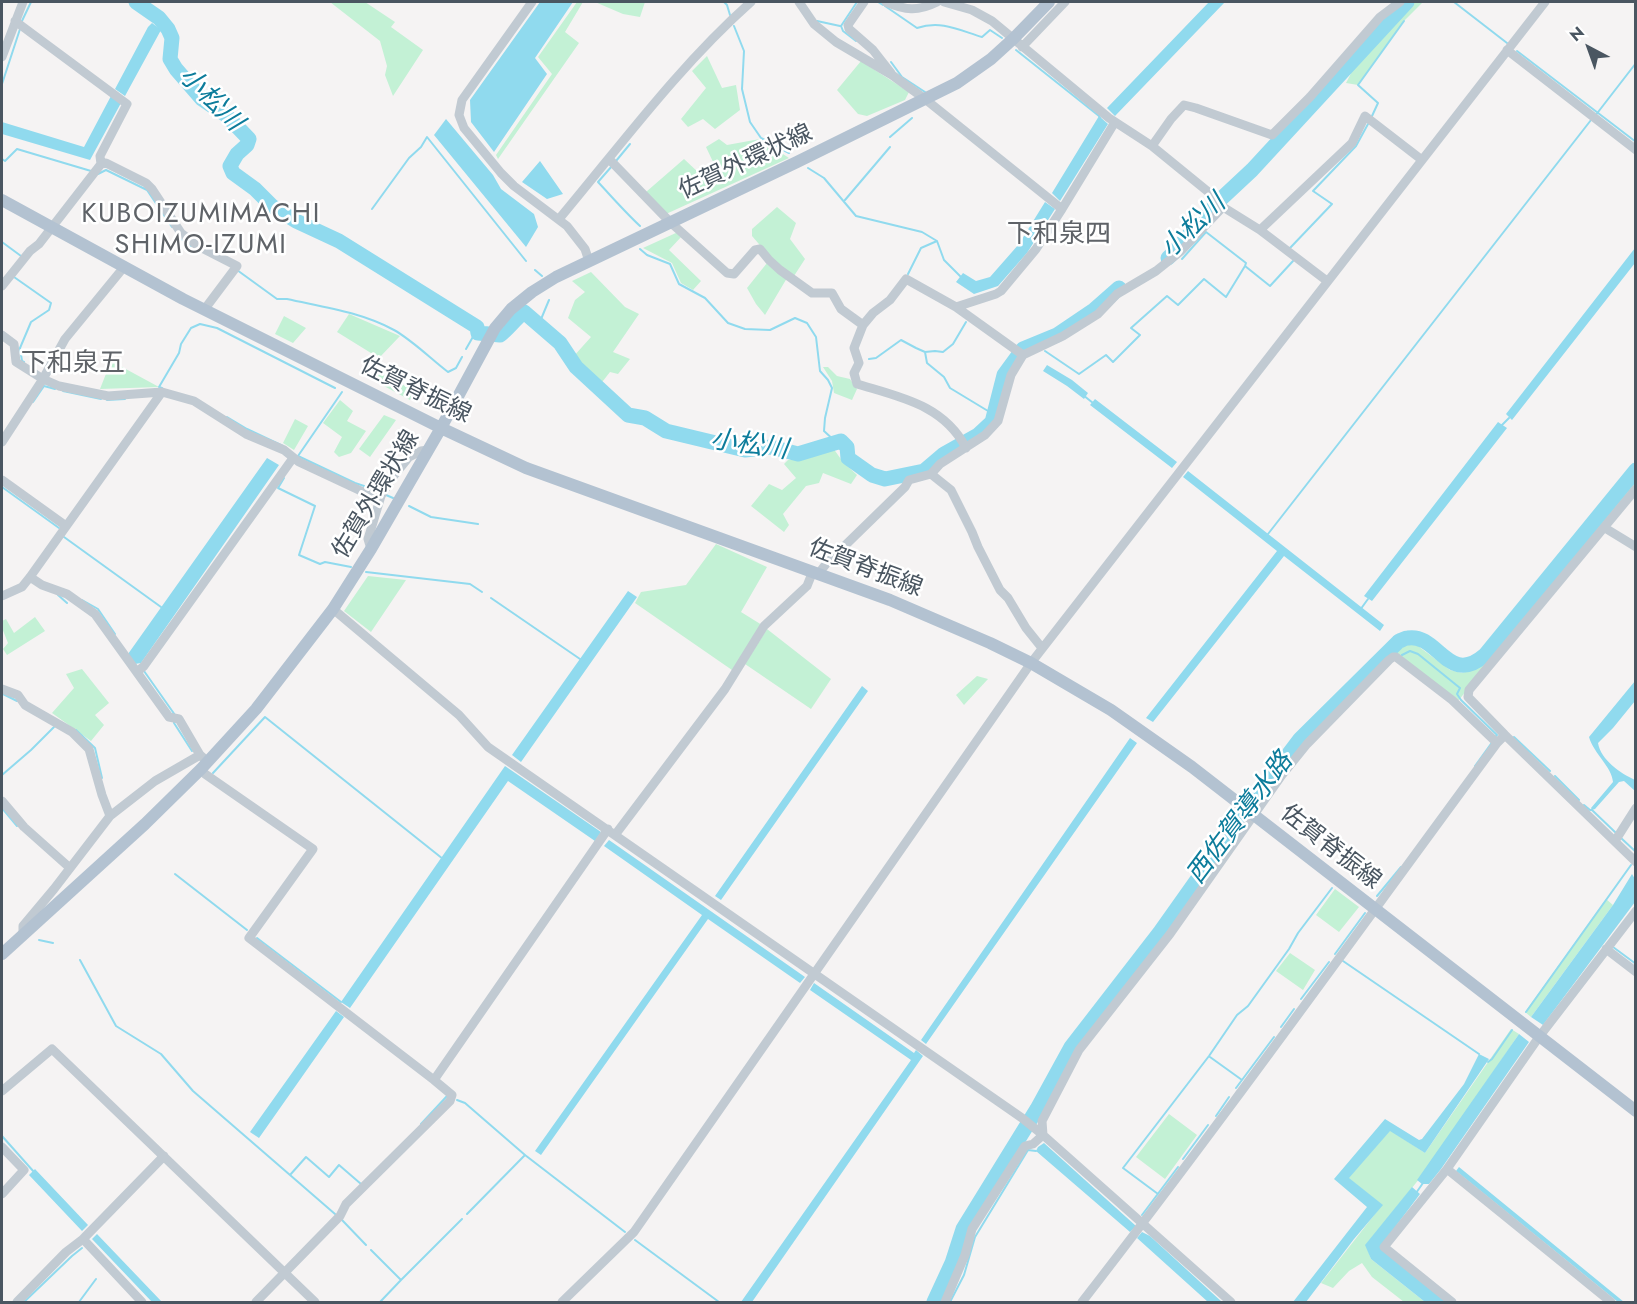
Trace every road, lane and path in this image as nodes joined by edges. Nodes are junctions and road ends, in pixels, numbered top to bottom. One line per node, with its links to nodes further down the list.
1 (23, 2): 13 (street)
2 (532, 2): 28 (street)
3 (752, 2): 22 (street)
4 (799, 2): 17 (street)
5 (864, 2): 17 (street)
6 (886, 2): 7 (street)
7 (937, 2)
8 (944, 2): 14 (street)
9 (1049, 2): 14 (main road, 佐賀外環状線)
10 (1065, 2): 14 (street)
11 (1400, 2): 20 (street)
12 (1545, 2): 15 (street)
13 (15, 21): 16 (street); 24 (street)
14 (1018, 43): 18 (main road, 佐賀外環状線); 19 (street)
15 (1508, 50): 21 (street); 23 (street)
16 (2, 57)
17 (892, 75): 18 (street)
18 (925, 99): 27 (street); 29 (main road, 佐賀外環状線)
19 (1109, 118): 20 (street); 27 (street)
20 (1152, 146): 26 (street)
21 (1635, 150)
22 (609, 159): 28 (street); 29 (street)
23 (1422, 160): 31 (street); 34 (street)
24 (101, 164): 30 (street); 37 (street)
25 (2, 200): 30 (main road, 佐賀脊振線)
26 (1220, 203): 31 (street); 40 (street)
27 (1056, 204): 36 (street)
28 (559, 219): 32 (street)
29 (670, 222): 32 (main road, 佐賀外環状線); 38 (street)
30 (51, 227): 33 (main road, 佐賀脊振線); 35 (street)
31 (1260, 230): 34 (street)
32 (589, 261): 43 (main road, 佐賀外環状線)
33 (124, 267): 37 (main road, 佐賀脊振線); 41 (street)
34 (1327, 281): 60 (street)
35 (2, 286)
36 (956, 307): 38 (street); 40 (street)
37 (204, 310): 43 (main road, 佐賀脊振線)
38 (863, 325): 45 (street)
39 (2, 335): 41 (street)
40 (1023, 355): 45 (street)
41 (44, 379): 42 (street); 44 (street)
42 (162, 392): 47 (street); 52 (street)
43 (441, 428): 46 (main road, 佐賀外環状線); 56 (main road, 佐賀脊振線)
44 (2, 442)
45 (966, 448): 48 (street)
46 (428, 450): 51 (street); 55 (main road, 佐賀外環状線)
47 (293, 458): 51 (street); 62 (street)
48 (931, 474): 56 (street); 60 (street)
49 (2, 480): 52 (street)
50 (1635, 489): 53 (street)
51 (381, 496): 55 (street)
52 (66, 526): 57 (street)
53 (1605, 528): 54 (street); 64 (street)
54 (1635, 547)
55 (371, 549): 59 (main road, 佐賀外環状線)
56 (816, 572): 61 (main road, 佐賀脊振線); 71 (street)
57 (30, 577): 58 (street); 62 (street)
58 (2, 596)
59 (333, 609): 66 (main road, 佐賀外環状線); 71 (street)
60 (1042, 648): 61 (street)
61 (1031, 663): 70 (main road, 佐賀脊振線); 81 (street)
62 (140, 669): 66 (street)
63 (2, 689): 69 (street)
64 (1505, 735): 65 (street); 72 (street)
65 (1494, 740): 70 (street); 75 (street)
66 (203, 762): 69 (street); 77 (main road, 佐賀外環状線); 83 (street)
67 (2, 801): 74 (street)
68 (1635, 808): 72 (street)
69 (110, 816): 74 (street)
70 (1254, 816): 75 (main road, 佐賀脊振線); 86 (street)
71 (606, 836): 81 (street); 83 (street)
72 (1615, 841): 73 (street)
73 (1635, 862)
74 (70, 868): 77 (street)
75 (1374, 909): 82 (main road, 佐賀脊振線); 91 (street)
76 (1635, 912): 78 (street)
77 (22, 935): 79 (main road, 佐賀外環状線)
78 (1609, 945): 80 (street); 82 (street)
79 (2, 954)
80 (1635, 972)
81 (810, 980): 86 (street); 98 (street)
82 (1539, 1037): 85 (main road, 佐賀脊振線); 89 (street)
83 (434, 1080): 93 (street)
84 (2, 1091): 88 (street)
85 (1635, 1111)
86 (1043, 1134): 91 (street); 99 (street)
87 (2, 1146): 90 (street)
88 (164, 1156): 92 (street); 93 (street)
89 (1450, 1164): 102 (street); 103 (street)
90 (2, 1194)
91 (1139, 1229): 100 (street); 101 (street)
92 (87, 1235): 94 (street); 95 (street)
93 (285, 1273): 96 (street); 97 (street)
94 (17, 1302)
95 (142, 1302)
96 (256, 1302)
97 (315, 1302)
98 (562, 1302)
99 (945, 1302)
100 (1082, 1302)
101 (1231, 1302)
102 (1452, 1302)
103 (1611, 1302)

